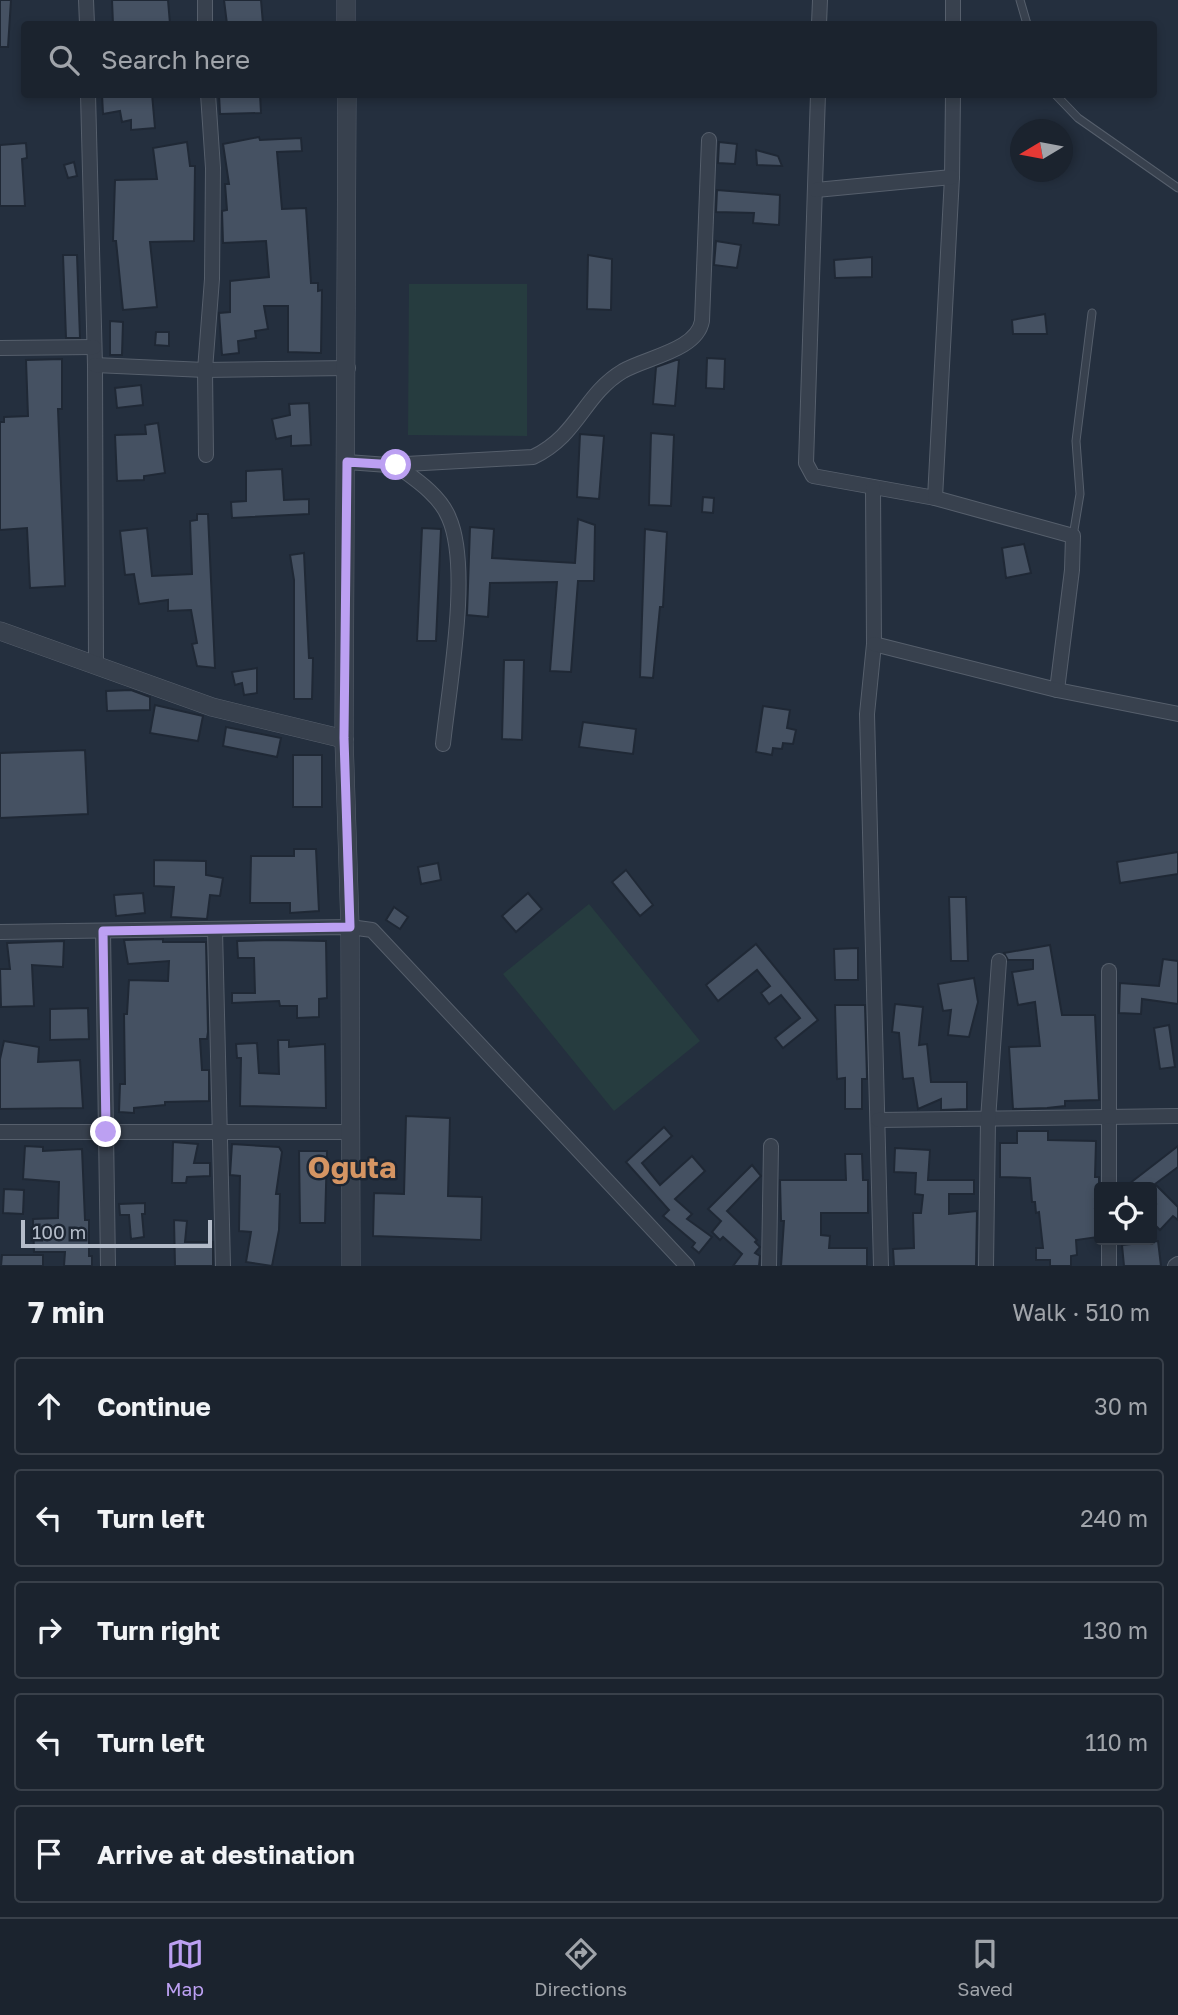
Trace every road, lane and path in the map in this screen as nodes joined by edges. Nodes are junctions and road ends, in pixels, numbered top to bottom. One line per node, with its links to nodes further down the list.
1 (86, 0): 7 (street)
2 (205, 0): 8 (street)
3 (346, 0): 9 (street)
4 (820, 0): 10 (street)
5 (953, 0): 11 (street)
6 (1020, 0): 12 (lane)
7 (87, 21)
8 (205, 21)
9 (346, 21)
10 (819, 21)
11 (953, 21)
12 (1026, 21)
13 (88, 98): 24 (street)
14 (208, 98): 28 (street)
15 (347, 98): 27 (street)
16 (818, 98): 22 (street)
17 (953, 98): 20 (street)
18 (1059, 98): 21 (lane)
19 (709, 140): 31 (street)
20 (952, 177): 22 (street); 33 (street)
21 (1178, 188)
22 (816, 190): 32 (street)
23 (1092, 313): 34 (lane)
24 (94, 347): 25 (street); 26 (street)
25 (0, 348)
26 (95, 365): 28 (street); 37 (street)
27 (348, 368): 28 (street); 30 (street)
28 (205, 370): 29 (street)
29 (206, 455)
30 (347, 462): 31 (street); 40 (street)
31 (396, 465): 41 (street)
32 (873, 488): 33 (street); 36 (street)
33 (935, 498): 34 (street)
34 (1073, 536): 38 (street)
35 (0, 631): 37 (street)
36 (874, 644): 38 (street); 50 (street)
37 (96, 665): 40 (street)
38 (1057, 690): 39 (street)
39 (1178, 714)
40 (344, 738): 42 (street)
41 (443, 744)
42 (350, 927): 43 (street); 55 (street); 62 (street)
43 (215, 930): 44 (street); 54 (street)
44 (103, 931): 45 (street); 53 (street)
45 (0, 932)
46 (999, 961): 51 (street)
47 (1109, 971): 49 (street)
48 (1178, 1116): 49 (street)
49 (1110, 1118): 51 (street); 57 (street)
50 (878, 1120): 51 (street); 64 (street)
51 (988, 1120): 65 (street)
52 (0, 1132): 53 (street)
53 (106, 1132): 54 (street); 59 (street)
54 (220, 1132): 55 (street); 60 (street)
55 (352, 1132): 61 (street)
56 (771, 1146): 63 (street)
57 (1109, 1182)
58 (1109, 1245): 66 (street)
59 (108, 1266)
60 (223, 1266)
61 (351, 1266)
62 (687, 1266)
63 (769, 1266)
64 (881, 1266)
65 (986, 1266)
66 (1109, 1266)

